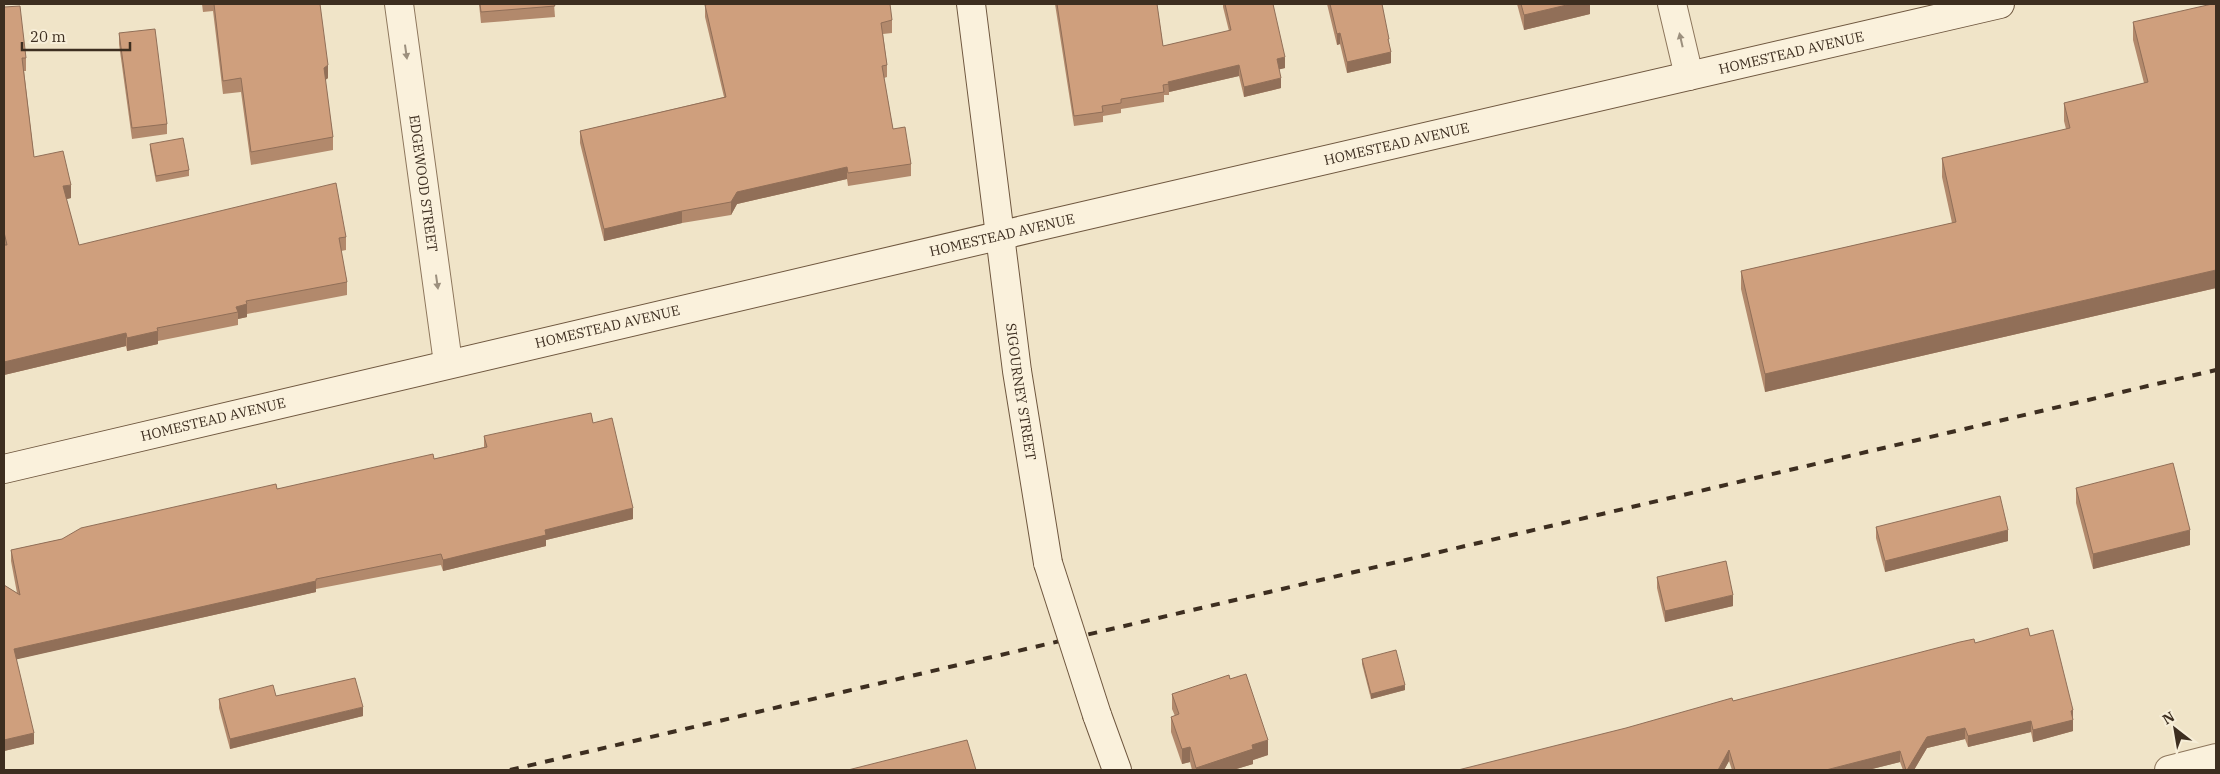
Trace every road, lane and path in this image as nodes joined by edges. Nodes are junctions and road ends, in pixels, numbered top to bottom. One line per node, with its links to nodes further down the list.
1 (399, 4): 7 (main road, EDGEWOOD STREET, one-way to 7)
2 (971, 4): 6 (main road, SIGOURNEY STREET)
3 (1672, 4): 5 (main road, one-way to 3)
4 (2000, 4): 5 (main road, HOMESTEAD AVENUE)
5 (1689, 76): 6 (main road, HOMESTEAD AVENUE)
6 (1001, 236): 7 (main road, HOMESTEAD AVENUE); 10 (main road, SIGOURNEY STREET, bridge)
7 (448, 363): 8 (main road, HOMESTEAD AVENUE)
8 (4, 470)
9 (2216, 758): 11 (main road)
10 (1117, 770)
11 (2169, 770)

